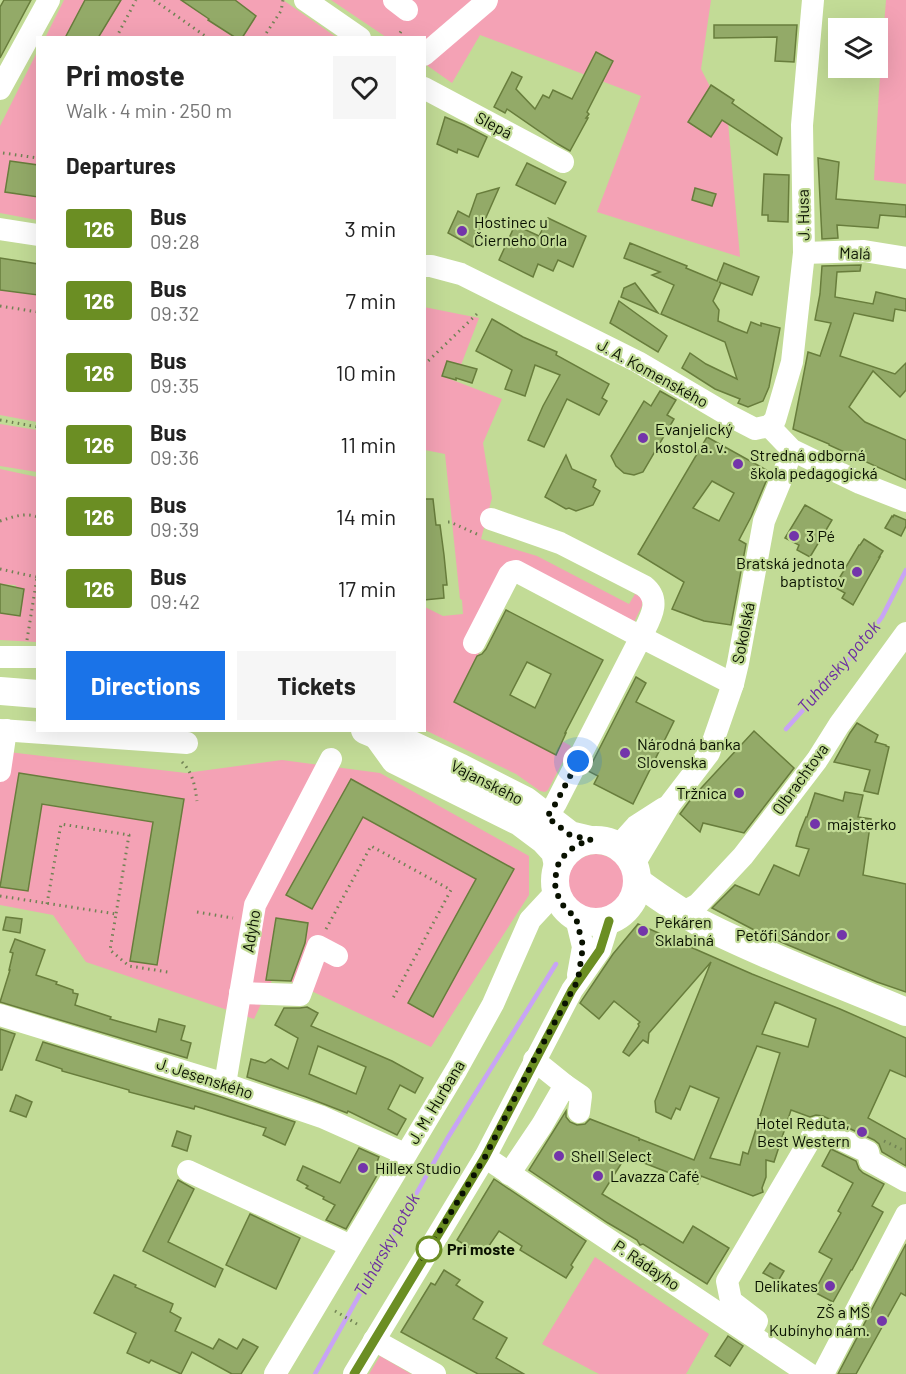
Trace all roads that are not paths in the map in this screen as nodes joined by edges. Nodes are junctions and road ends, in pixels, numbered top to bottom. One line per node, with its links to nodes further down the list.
1 (49, 0): 7 (street)
2 (305, 0): 5 (street)
3 (487, 0): 6 (street)
4 (813, 0): 12 (street, J. Husa)
5 (357, 36)
6 (426, 53)
7 (0, 89)
8 (426, 91): 9 (street, Slepá)
9 (563, 162)
10 (0, 229): 11 (street)
11 (36, 235)
12 (804, 253): 13 (street, Malá); 15 (street, J. Husa)
13 (906, 258)
14 (426, 266): 15 (street, J. A. Komenského)
15 (769, 426): 16 (street)
16 (792, 450): 17 (street); 24 (street, Sokolská)
17 (906, 501)
18 (491, 519): 20 (street)
19 (906, 633): 35 (street, Olbrachtova)
20 (641, 637): 21 (street); 24 (street); 32 (street)
21 (474, 644)
22 (31, 657): 23 (street)
23 (0, 658)
24 (733, 684): 33 (street, Sokolská)
25 (0, 691): 26 (main road)
26 (36, 694)
27 (3, 730): 29 (street); 31 (street)
28 (370, 732): 32 (main road, Vajanského); 34 (main road, Vajanského)
29 (183, 751)
30 (331, 759): 41 (street, Adyho)
31 (0, 771)
32 (547, 817): 33 (main road, Vajanského)
33 (620, 858): 34 (main road); 35 (main road, Vajanského); 37 (main road)
34 (557, 879): 36 (main road, Vajanského); 48 (street, J. M. Hurbana)
35 (680, 911): 38 (main road, Vajanského)
36 (576, 918): 37 (main road, Vajanského); 40 (street)
37 (612, 920): 38 (main road, Vajanského); 40 (street)
38 (707, 926): 42 (main road, Vajanského)
39 (328, 951): 41 (street)
40 (578, 980): 44 (street)
41 (240, 993): 45 (street, Adyho)
42 (906, 1012)
43 (0, 1015): 45 (street, J. Jesenského)
44 (534, 1060): 46 (street); 49 (street)
45 (225, 1084): 48 (street, J. Jesenského)
46 (565, 1085): 47 (street); 51 (street)
47 (579, 1112)
48 (405, 1154): 54 (street, J. M. Hurbana)
49 (485, 1157): 51 (street, P. Rádayho); 56 (street)
50 (188, 1171): 54 (street)
51 (509, 1173): 55 (street, P. Rádayho)
52 (906, 1181): 55 (street)
53 (906, 1215): 61 (street)
54 (351, 1246): 57 (street, J. M. Hurbana)
55 (750, 1334): 60 (street, P. Rádayho)
56 (374, 1340): 58 (street); 59 (street)
57 (275, 1374)
58 (354, 1374)
59 (435, 1374)
60 (809, 1374)
61 (823, 1374)

